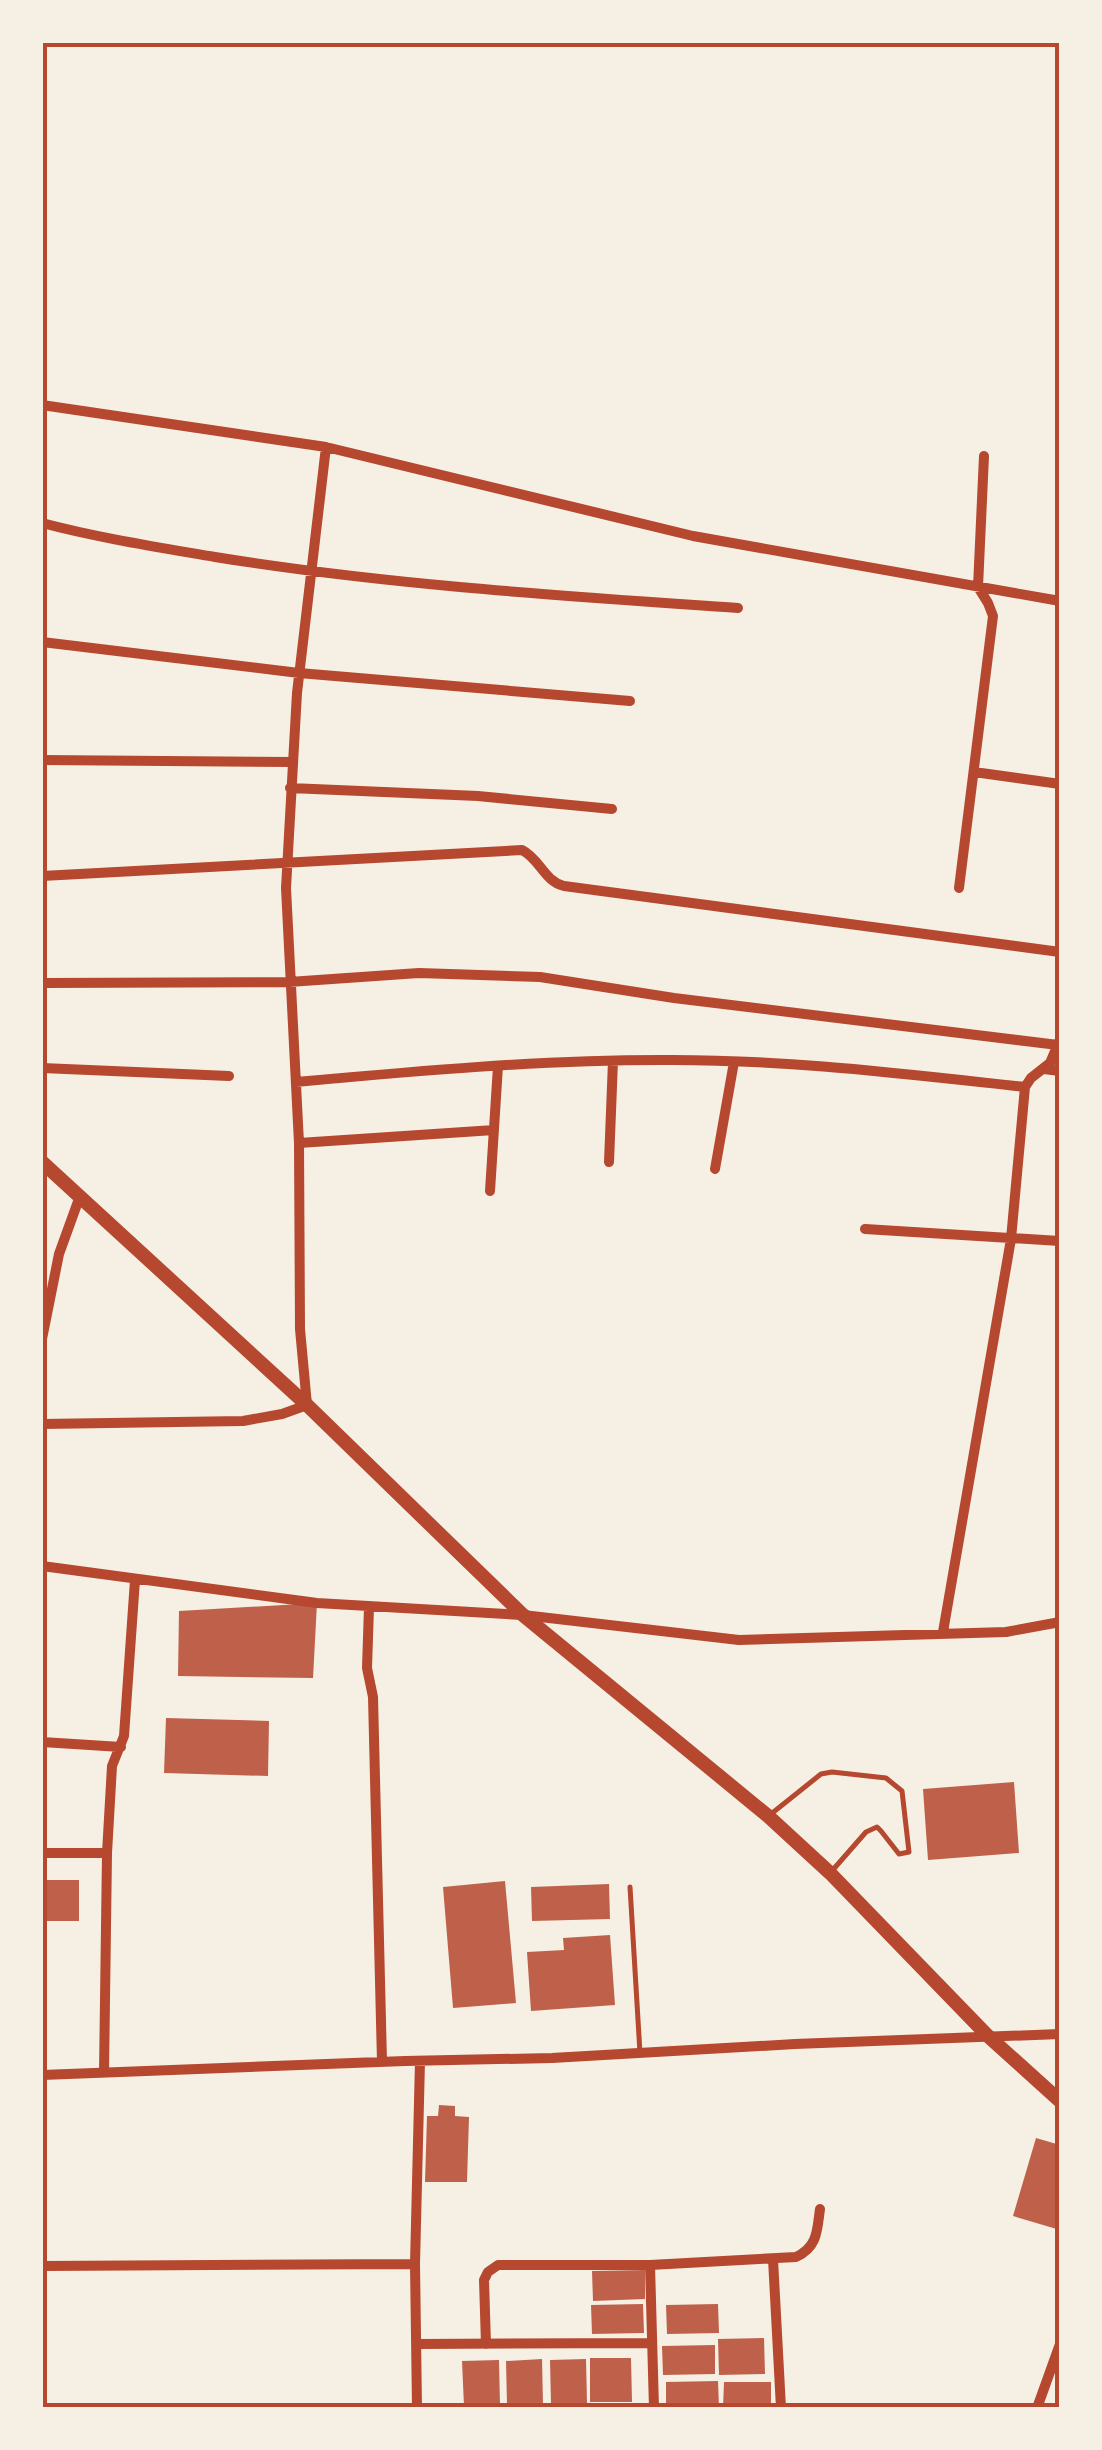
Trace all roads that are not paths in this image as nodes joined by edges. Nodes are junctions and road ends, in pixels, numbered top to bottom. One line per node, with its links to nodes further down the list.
1 (42, 405): 2 (street)
2 (326, 447): 5 (street); 6 (street)
3 (984, 456): 6 (street)
4 (42, 524): 5 (street)
5 (310, 572): 8 (street); 10 (street)
6 (978, 586): 7 (street); 14 (street)
7 (1060, 601)
8 (738, 608)
9 (42, 642): 10 (street)
10 (299, 673): 11 (street); 13 (street)
11 (630, 702)
12 (42, 760): 13 (street)
13 (292, 762): 16 (street)
14 (974, 772): 15 (street); 20 (street)
15 (1060, 784)
16 (290, 788): 17 (street); 18 (street)
17 (612, 808)
18 (287, 863): 19 (street); 21 (street); 22 (street)
19 (42, 876)
20 (959, 888)
21 (1060, 952)
22 (289, 982): 23 (street); 24 (street); 32 (street)
23 (42, 983)
24 (1059, 1042): 29 (street)
25 (612, 1062): 26 (street); 27 (street); 37 (street)
26 (734, 1062): 33 (street); 38 (street)
27 (498, 1066): 32 (street); 34 (street)
28 (42, 1068): 31 (street)
29 (1044, 1069): 30 (street); 33 (street)
30 (1060, 1071)
31 (229, 1076)
32 (296, 1082): 35 (street)
33 (1026, 1087): 42 (street)
34 (494, 1130): 35 (street); 39 (street)
35 (299, 1143): 45 (street)
36 (42, 1162): 40 (street)
37 (609, 1162)
38 (715, 1169)
39 (490, 1192)
40 (80, 1196): 44 (street); 45 (street)
41 (864, 1229): 42 (street)
42 (1010, 1239): 43 (street); 52 (street)
43 (1060, 1240)
44 (42, 1339)
45 (307, 1405): 46 (street); 50 (street)
46 (42, 1424)
47 (42, 1566): 48 (street)
48 (136, 1580): 49 (street); 54 (street)
49 (369, 1607): 50 (street); 64 (street)
50 (524, 1615): 52 (street); 55 (street)
51 (1060, 1622): 52 (street)
52 (943, 1632)
53 (42, 1742): 54 (street)
54 (121, 1747): 57 (street)
55 (768, 1816): 58 (street); 58 (lane)
56 (42, 1853): 57 (street)
57 (106, 1853): 65 (street)
58 (830, 1874): 61 (street)
59 (630, 1886): 62 (lane)
60 (1060, 2034): 61 (street)
61 (988, 2036): 62 (street); 67 (street)
62 (640, 2053): 63 (street)
63 (420, 2061): 64 (street); 70 (street)
64 (382, 2062): 65 (street)
65 (104, 2073): 66 (street)
66 (42, 2075)
67 (1060, 2101)
68 (820, 2209): 69 (street)
69 (773, 2259): 71 (street); 79 (street)
70 (415, 2264): 72 (street); 74 (street)
71 (650, 2265): 73 (street); 75 (street)
72 (42, 2266)
73 (652, 2343): 75 (street); 78 (street)
74 (416, 2344): 75 (street); 77 (street)
75 (486, 2344)
76 (1060, 2344): 80 (street)
77 (417, 2408)
78 (654, 2408)
79 (781, 2408)
80 (1037, 2408)

